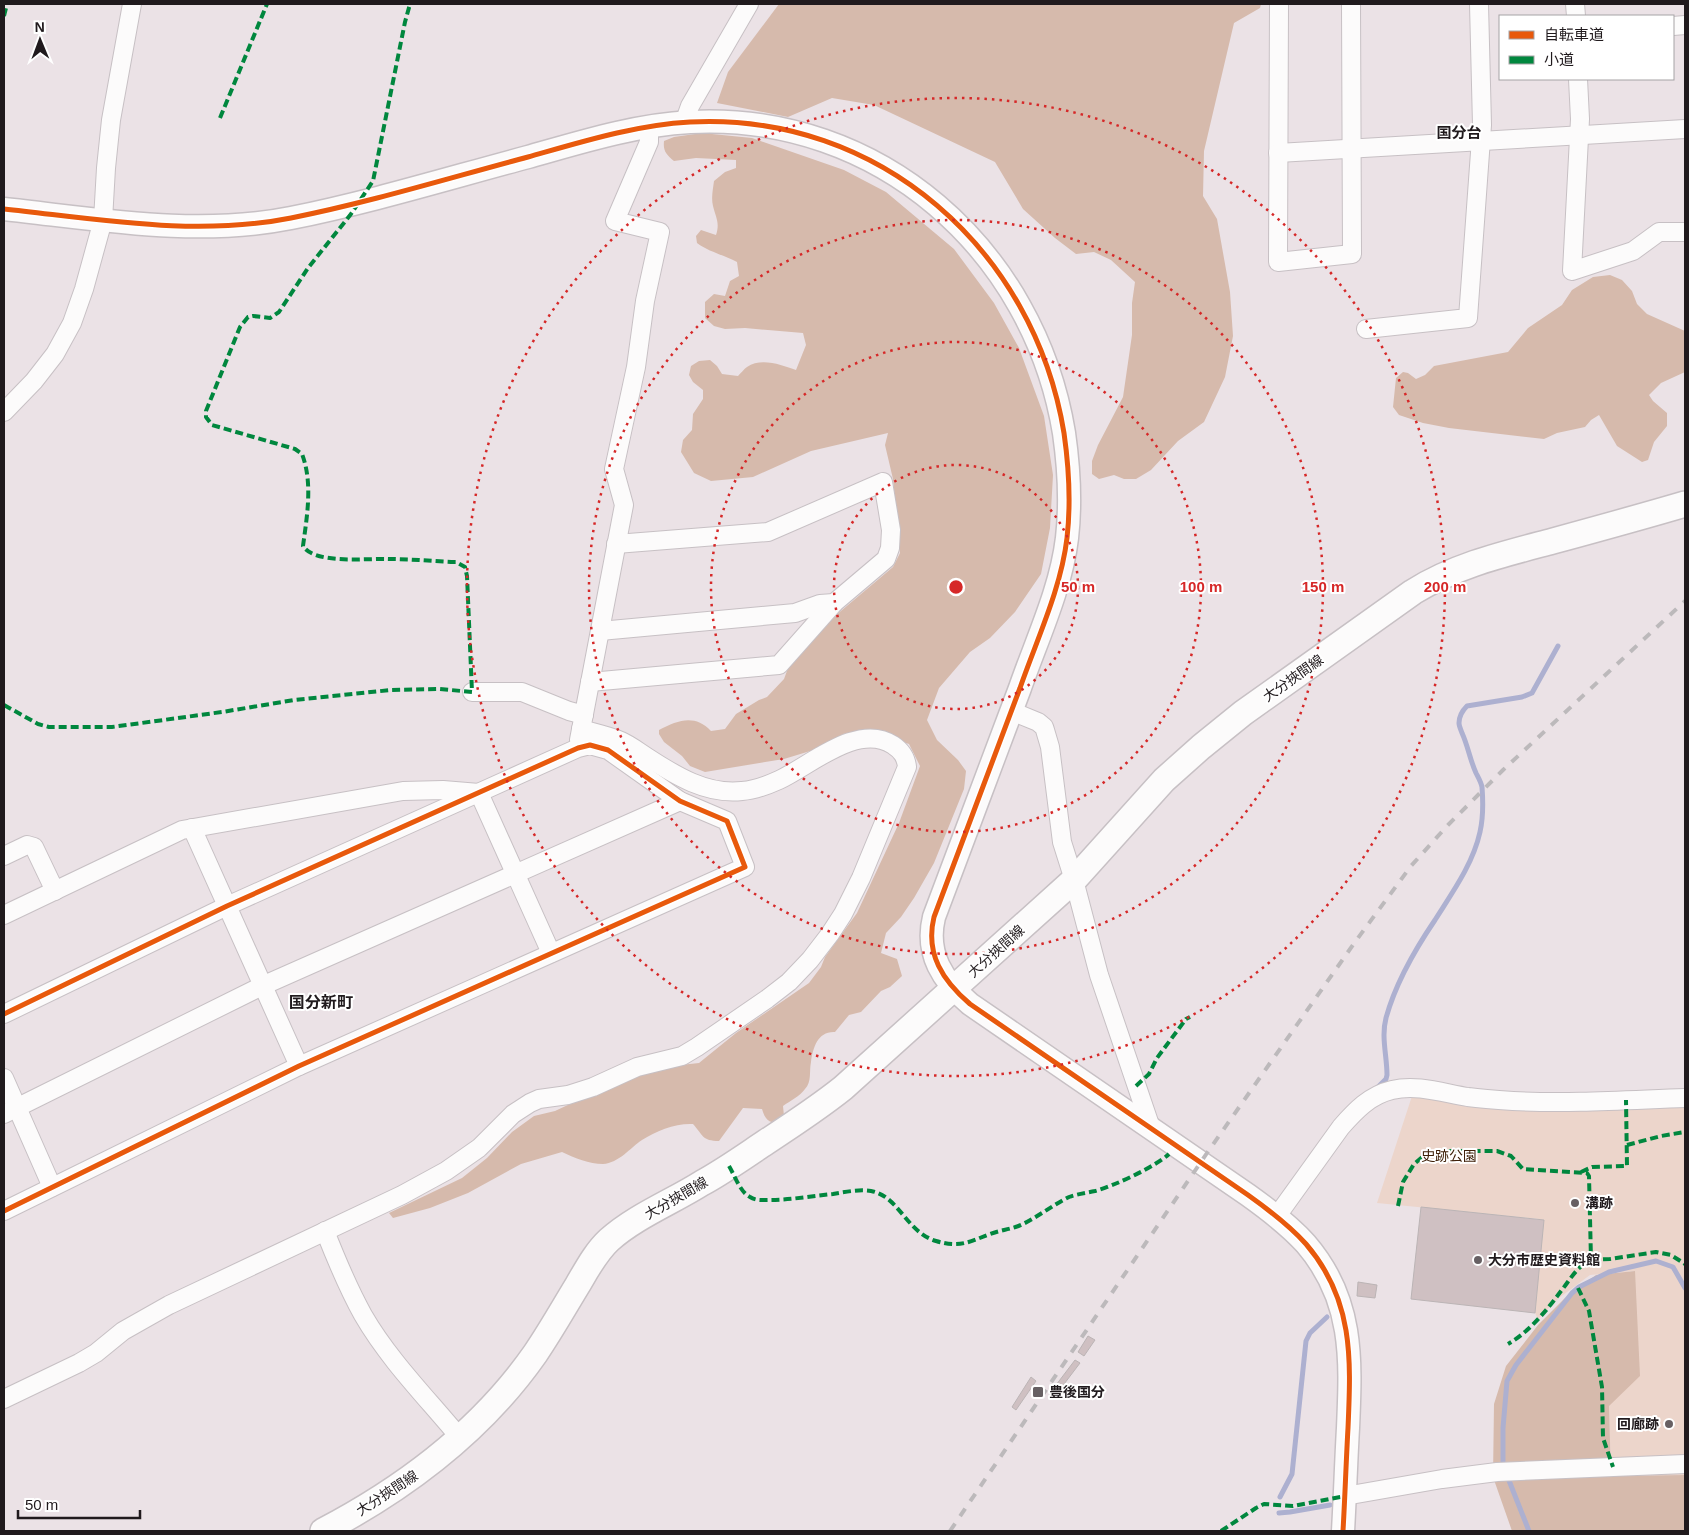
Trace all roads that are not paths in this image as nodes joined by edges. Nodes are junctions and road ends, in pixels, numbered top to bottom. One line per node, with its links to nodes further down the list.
1 (132, 4): 15 (street)
2 (749, 4): 7 (street)
3 (1279, 4): 13 (street)
4 (1351, 4): 12 (street)
5 (1479, 4): 11 (street)
6 (1578, 80): 10 (street)
7 (684, 122): 8 (street); 25 (street)
8 (649, 127): 15 (street); 20 (street)
9 (1685, 129): 10 (street)
10 (1579, 135): 11 (street); 16 (street)
11 (1481, 141): 12 (street); 17 (street)
12 (1352, 148): 13 (street); 13 (street)
13 (1278, 153)
14 (4, 210): 15 (street)
15 (103, 220): 18 (street)
16 (1685, 232)
17 (1366, 329)
18 (4, 412)
19 (1685, 504): 33 (main road, 大分挾間線)
20 (616, 544): 21 (street); 22 (street)
21 (834, 603): 22 (street); 23 (street)
22 (600, 631): 23 (street)
23 (590, 682): 26 (street)
24 (472, 692): 26 (street)
25 (1011, 711): 33 (street); 39 (street)
26 (583, 722): 27 (street); 49 (street)
27 (578, 748): 28 (street); 29 (street)
28 (479, 793): 30 (street); 32 (street); 35 (street)
29 (680, 801): 32 (street); 37 (street)
30 (192, 828): 34 (street); 35 (street)
31 (4, 856): 34 (street)
32 (515, 874): 37 (street); 38 (street)
33 (1074, 880): 39 (main road, 大分挾間線); 45 (street)
34 (55, 891): 36 (street)
35 (227, 906): 38 (street); 40 (street)
36 (4, 915)
37 (551, 954): 41 (street)
38 (262, 986): 41 (street); 44 (street)
39 (954, 989): 45 (street); 51 (main road, 大分挾間線)
40 (4, 1014)
41 (299, 1066): 46 (street)
42 (4, 1078): 44 (street)
43 (1685, 1098): 48 (street)
44 (10, 1110): 46 (street)
45 (1151, 1128): 48 (street)
46 (52, 1187): 47 (street)
47 (4, 1211)
48 (1277, 1216): 53 (street)
49 (325, 1231): 50 (street); 51 (street)
50 (4, 1400)
51 (460, 1438): 54 (main road, 大分挾間線)
52 (1685, 1464): 53 (street)
53 (1345, 1496): 55 (street)
54 (323, 1531)
55 (1343, 1531)

